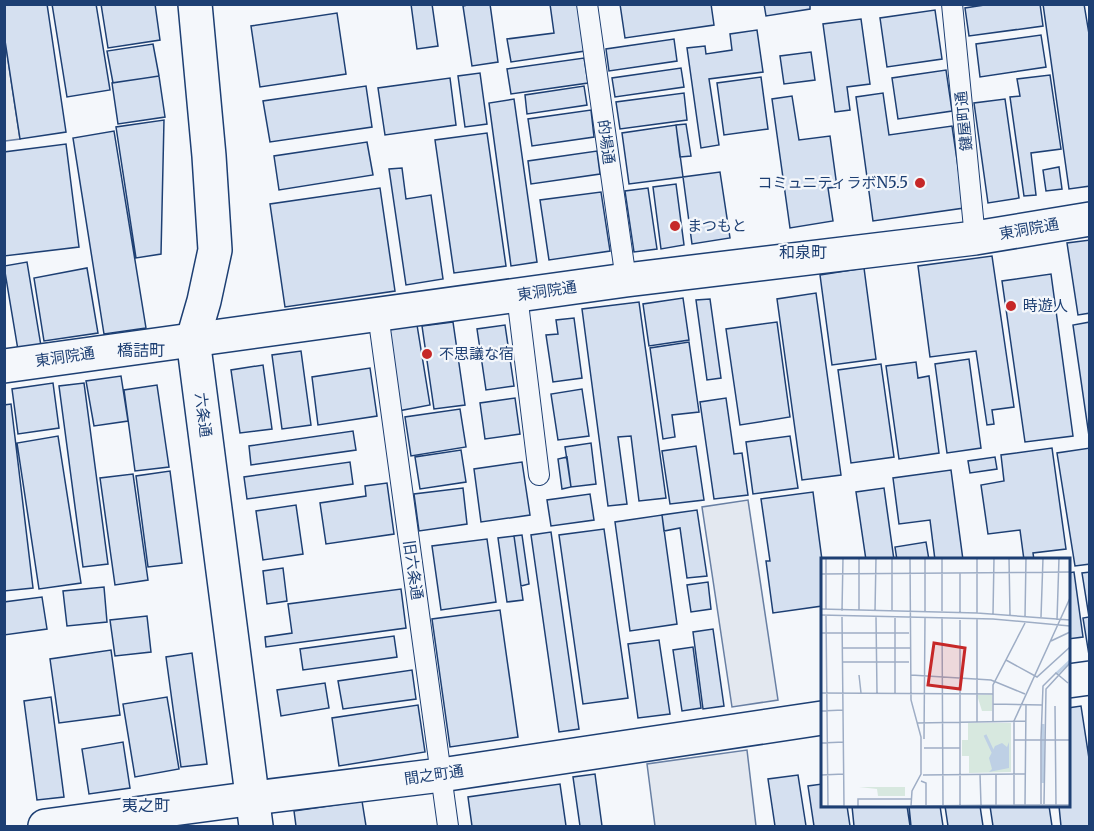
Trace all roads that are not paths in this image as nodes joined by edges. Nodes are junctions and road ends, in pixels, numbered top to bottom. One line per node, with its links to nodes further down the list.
1 (195, 4): 9 (street, 六条通)
2 (587, 4): 6 (lane, 的場通)
3 (952, 4): 5 (lane, 鍵屋町通)
4 (1089, 219): 5 (street, 東洞院通)
5 (975, 238): 6 (street, 東洞院通)
6 (626, 280): 7 (street, 東洞院通)
7 (517, 295): 8 (street, 東洞院通); 11 (lane)
8 (378, 314): 9 (street, 東洞院通); 15 (lane, 旧六条通)
9 (193, 339): 10 (street, 東洞院通); 16 (street, 六条通)
10 (4, 366)
11 (539, 475)
12 (1089, 678): 13 (street)
13 (1070, 681)
14 (821, 718): 15 (street, 間之町通)
15 (441, 775): 16 (street, 間之町通); 18 (lane, 旧六条通)
16 (255, 812): 17 (street, 間之町通)
17 (45, 826)
18 (448, 826)

